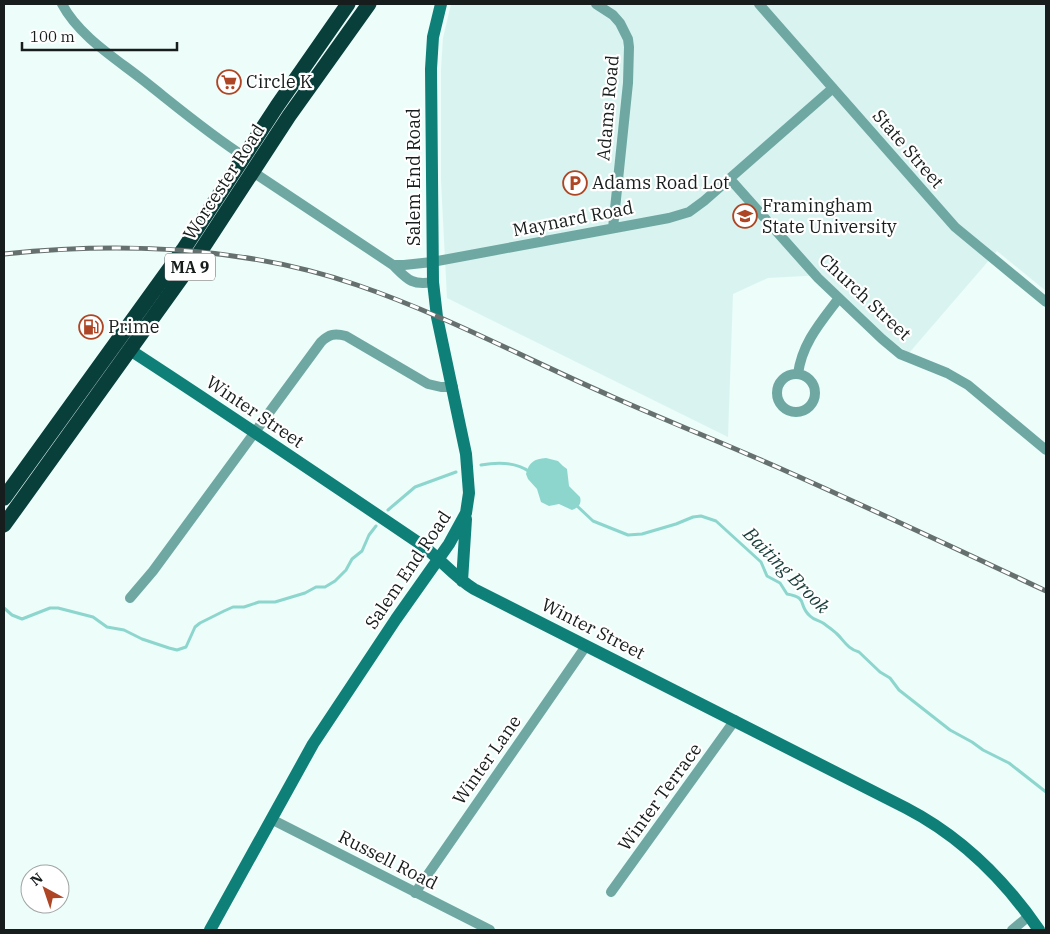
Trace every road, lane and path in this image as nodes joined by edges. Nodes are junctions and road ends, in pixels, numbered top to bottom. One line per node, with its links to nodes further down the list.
1 (62, 4): 8 (street)
2 (347, 4): 8 (highway, Worcester Road / MA 9)
3 (369, 4): 9 (highway, Worcester Road / MA 9)
4 (441, 4): 12 (main road, Salem End Road)
5 (596, 4): 11 (street, Adams Road)
6 (759, 4): 7 (street, State Street)
7 (833, 88): 10 (street, Maynard Road); 16 (street, State Street)
8 (245, 157): 22 (highway, Worcester Road / MA 9)
9 (253, 172): 13 (street); 17 (highway, Worcester Road / MA 9)
10 (730, 178): 11 (street, Maynard Road); 15 (street, Church Street)
11 (613, 228): 12 (street, Maynard Road)
12 (432, 262): 13 (street, Maynard Road); 14 (main road, Salem End Road)
13 (392, 265): 14 (street)
14 (433, 282): 19 (main road, Salem End Road)
15 (839, 298): 18 (street); 21 (street, Church Street)
16 (1046, 302)
17 (130, 350): 20 (main road, Winter Street); 24 (highway, Worcester Road / MA 9)
18 (798, 374)
19 (453, 387): 20 (street); 23 (main road, Salem End Road)
20 (254, 432): 25 (main road, Winter Street); 27 (street)
21 (1046, 450)
22 (6, 489)
23 (466, 513): 25 (main road, Salem End Road); 26 (main road)
24 (4, 525)
25 (438, 559): 26 (main road, Winter Street); 30 (main road, Salem End Road)
26 (462, 581): 28 (main road, Winter Street)
27 (130, 598)
28 (586, 646): 29 (main road, Winter Street); 32 (street, Winter Lane)
29 (735, 720): 31 (street, Winter Terrace); 33 (main road, Winter Street)
30 (271, 819): 32 (street, Russell Road); 34 (main road, Salem End Road)
31 (611, 892)
32 (415, 893): 35 (street, Russell Road)
33 (1029, 916): 36 (street); 37 (main road, Winter Street)
34 (210, 930)
35 (490, 930)
36 (1012, 930)
37 (1039, 930)

